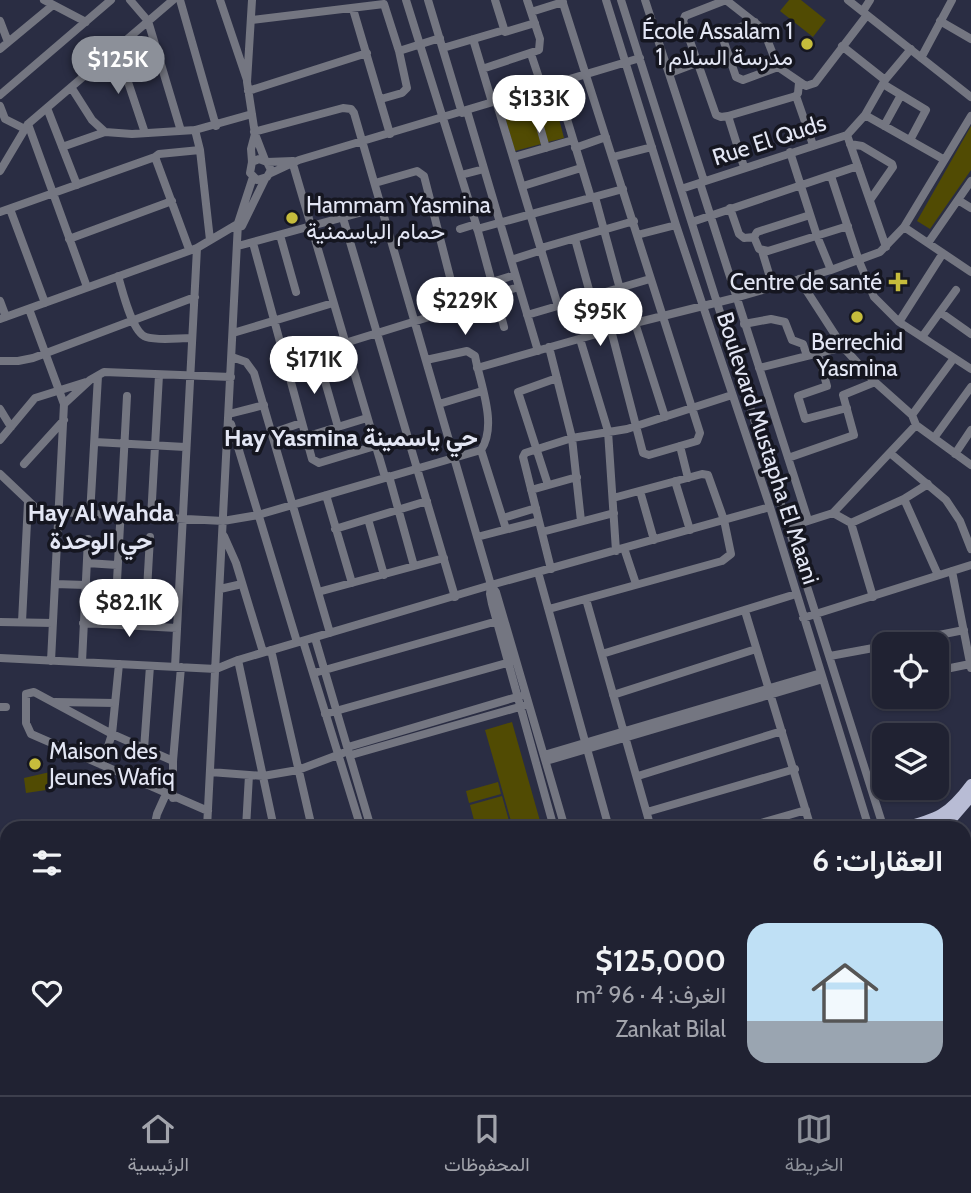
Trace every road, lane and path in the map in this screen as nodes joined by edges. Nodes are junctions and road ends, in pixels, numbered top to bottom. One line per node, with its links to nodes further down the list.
1 (44, 0): 20 (street)
2 (111, 0): 28 (street)
3 (130, 0): 26 (street)
4 (173, 0): 26 (street)
5 (180, 0): 77 (street)
6 (220, 0): 56 (street)
7 (252, 0): 25 (street)
8 (406, 0): 36 (street)
9 (428, 0): 32 (street)
10 (495, 0): 31 (street)
11 (527, 0): 22 (street)
12 (606, 0): 48 (street, Boulevard Mustapha El Maani)
13 (621, 0): 45 (street, Boulevard Mustapha El Maani)
14 (645, 0): 51 (street)
15 (848, 0): 23 (street)
16 (870, 0): 23 (street)
17 (951, 0): 27 (street)
18 (562, 1): 22 (street); 52 (street)
19 (374, 2): 21 (street); 42 (street)
20 (53, 5): 28 (street); 35 (street)
21 (353, 9): 25 (street); 43 (street)
22 (531, 12): 30 (street)
23 (865, 13): 37 (street); 40 (street)
24 (0, 20): 35 (street)
25 (252, 20): 56 (street)
26 (148, 21): 41 (street); 79 (street)
27 (940, 21): 34 (street); 46 (street)
28 (86, 22): 61 (street)
29 (755, 22): 47 (street); 49 (street); 49 (street)
30 (535, 23): 31 (street); 44 (street)
31 (505, 31): 33 (street)
32 (440, 38): 36 (street); 38 (street)
33 (473, 39): 38 (street); 50 (street)
34 (971, 39)
35 (8, 42): 39 (street)
36 (419, 45): 42 (street); 74 (street)
37 (842, 46): 53 (street); 55 (street)
38 (443, 48): 68 (street)
39 (0, 49)
40 (911, 49): 46 (street); 53 (street, Rue El Quds)
41 (117, 50): 57 (street); 81 (street)
42 (399, 51): 64 (street)
43 (367, 52): 56 (street); 64 (street)
44 (534, 53): 50 (street); 58 (street)
45 (640, 58): 48 (street); 120 (street, Boulevard Mustapha El Maani)
46 (921, 58): 63 (street)
47 (699, 62): 51 (street); 71 (street)
48 (625, 63): 52 (street); 93 (street, Boulevard Mustapha El Maani)
49 (778, 67): 55 (street)
50 (482, 69): 65 (street)
51 (670, 73): 114 (street)
52 (587, 75): 54 (street); 85 (street)
53 (884, 82): 60 (street); 70 (street, Rue El Quds)
54 (556, 83): 58 (street); 88 (street)
55 (799, 83): 62 (street)
56 (248, 86): 69 (street)
57 (71, 87): 67 (street); 80 (street)
58 (542, 88): 59 (street)
59 (530, 91): 65 (street); 94 (street)
60 (901, 95): 75 (street); 86 (street)
61 (0, 96)
62 (796, 96): 71 (street); 90 (street)
63 (971, 97)
64 (381, 99): 83 (street)
65 (494, 102): 68 (street); 98 (street)
66 (0, 106): 73 (street)
67 (47, 108): 76 (street); 91 (street)
68 (464, 112): 74 (street); 107 (street)
69 (252, 114): 77 (street); 82 (street)
70 (865, 115): 75 (street); 84 (street, Rue El Quds)
71 (728, 116): 105 (street)
72 (971, 116): 100 (street)
73 (2, 117): 76 (street)
74 (442, 119): 83 (street); 109 (street)
75 (884, 125): 86 (street)
76 (26, 126): 108 (street); 121 (street)
77 (215, 126): 78 (street)
78 (195, 130): 79 (street); 95 (street)
79 (181, 131): 81 (street)
80 (105, 132): 81 (street); 91 (street)
81 (145, 133)
82 (254, 133): 87 (street); 92 (street); 102 (street)
83 (390, 134): 87 (street)
84 (847, 135): 89 (street); 90 (street, Rue El Quds)
85 (606, 137): 88 (street); 99 (street)
86 (910, 140): 100 (street)
87 (362, 142): 103 (street); 115 (street)
88 (574, 144): 94 (street); 106 (street)
89 (850, 144): 104 (street); 123 (street)
90 (813, 145): 96 (street, Rue El Quds)
91 (62, 147): 117 (street)
92 (260, 147): 101 (street); 103 (street)
93 (652, 147): 99 (street); 139 (street, Boulevard Mustapha El Maani)
94 (546, 148): 98 (street)
95 (200, 150): 97 (street); 152 (street)
96 (790, 152): 105 (street, Rue El Quds); 116 (street)
97 (155, 157): 117 (street); 125 (street)
98 (514, 157): 118 (street)
99 (613, 157): 119 (street)
100 (943, 159): 143 (street)
101 (266, 161): 102 (street); 103 (street); 112 (street)
102 (253, 162): 111 (street)
103 (292, 162): 112 (street); 141 (street)
104 (858, 166): 110 (street); 123 (street)
105 (744, 167): 114 (street, Rue El Quds)
106 (581, 168): 118 (street); 122 (street)
107 (484, 169): 109 (street); 136 (street)
108 (0, 171)
109 (461, 175): 142 (street)
110 (831, 176): 116 (street); 140 (street)
111 (253, 177): 112 (street); 138 (street)
112 (267, 177): 138 (street)
113 (971, 181): 124 (street)
114 (702, 182): 120 (street, Rue El Quds); 132 (street)
115 (374, 183): 126 (street); 194 (street)
116 (799, 184): 127 (street); 133 (street)
117 (77, 185): 121 (street)
118 (523, 186): 131 (street)
119 (622, 189): 122 (street); 135 (street)
120 (681, 189): 137 (street, Boulevard Mustapha El Maani)
121 (52, 194): 129 (street); 150 (street)
122 (593, 197): 131 (street); 145 (street)
123 (870, 200): 156 (street)
124 (958, 200): 128 (street); 154 (street)
125 (172, 201): 150 (street); 157 (street)
126 (381, 207): 134 (street); 194 (street)
127 (730, 208): 132 (street); 149 (street)
128 (971, 208)
129 (10, 209): 130 (street); 182 (street)
130 (0, 212)
131 (529, 214): 136 (street); 158 (street)
132 (710, 215): 137 (street); 179 (street)
133 (810, 215): 148 (street); 149 (street)
134 (343, 218): 141 (street); 200 (street)
135 (634, 221): 145 (street); 147 (street)
136 (500, 222): 142 (street); 161 (street)
137 (692, 222): 181 (street, Boulevard Mustapha El Maani)
138 (240, 225): 152 (street); 155 (street)
139 (676, 225): 147 (street); 184 (street, Boulevard Mustapha El Maani)
140 (848, 226): 148 (street); 162 (street)
141 (310, 227): 146 (street); 183 (street)
142 (476, 227): 144 (street); 169 (street)
143 (904, 227): 154 (street); 156 (street)
144 (460, 229)
145 (604, 231): 151 (street); 173 (street)
146 (280, 235): 153 (street); 175 (street)
147 (637, 235): 167 (street)
148 (817, 236): 159 (street); 163 (street)
149 (754, 237): 159 (street)
150 (69, 239): 170 (street)
151 (575, 239): 158 (street); 178 (street)
152 (210, 240): 157 (street)
153 (253, 243): 155 (street); 192 (street)
154 (928, 243): 160 (street)
155 (238, 246): 199 (street)
156 (886, 247): 162 (street)
157 (193, 248): 166 (street); 177 (street)
158 (541, 249): 161 (street); 185 (street)
159 (761, 251): 172 (street)
160 (943, 253): 164 (street); 193 (street)
161 (511, 260): 165 (street)
162 (859, 261): 163 (street); 193 (street)
163 (831, 270): 168 (street)
164 (971, 272)
165 (515, 275): 169 (street); 171 (street)
166 (118, 276): 170 (street); 191 (street)
167 (650, 279): 173 (street); 189 (street)
168 (799, 279): 172 (street); 207 (street)
169 (492, 282): 176 (street)
170 (87, 287): 182 (street)
171 (519, 287): 176 (street); 188 (street)
172 (773, 287): 179 (street)
173 (620, 289): 178 (street)
174 (956, 290): 187 (street)
175 (296, 292)
176 (495, 294): 197 (street)
177 (195, 297): 191 (street); 204 (street)
178 (591, 297): 185 (street); 201 (street)
179 (735, 298): 181 (street); 196 (street)
180 (0, 301): 190 (street)
181 (715, 302): 184 (street); 304 (street, Boulevard Mustapha El Maani)
182 (44, 303): 186 (street)
183 (333, 303): 192 (street); 206 (street)
184 (702, 305): 189 (street); 231 (street, Boulevard Mustapha El Maani)
185 (558, 306): 188 (street)
186 (29, 309): 190 (street); 210 (street)
187 (940, 313): 202 (street); 203 (street)
188 (527, 315): 209 (street)
189 (662, 316): 195 (street); 237 (street)
190 (3, 318)
191 (132, 320): 204 (street); 210 (street)
192 (273, 321): 199 (street); 211 (street)
193 (899, 321): 203 (street)
194 (415, 322): 200 (street); 216 (street)
195 (635, 323): 198 (street); 240 (street)
196 (744, 324): 213 (street); 219 (street)
197 (504, 327)
198 (611, 330): 201 (street); 245 (street)
199 (233, 333): 214 (street)
200 (378, 333): 206 (street); 269 (street)
201 (601, 333): 205 (street)
202 (971, 334)
203 (922, 337): 215 (street)
204 (191, 338): 222 (street)
205 (580, 339): 208 (street); 249 (street)
206 (345, 343): 241 (street)
207 (842, 346): 212 (street); 226 (street)
208 (549, 347): 209 (street); 225 (street)
209 (538, 351): 218 (street)
210 (45, 352): 217 (street); 228 (street)
211 (282, 353): 243 (street); 247 (street)
212 (818, 354): 213 (street); 236 (street)
213 (807, 356): 219 (street)
214 (232, 357): 223 (street); 234 (street)
215 (954, 358): 220 (street); 238 (street)
216 (426, 360): 218 (street); 233 (street)
217 (0, 361)
218 (477, 368): 229 (street)
219 (759, 368): 266 (street)
220 (971, 369)
221 (159, 374): 222 (street); 224 (street); 257 (street)
222 (189, 376): 223 (street); 260 (street)
223 (231, 377): 239 (street)
224 (94, 378): 228 (street); 232 (street); 255 (street)
225 (557, 378): 252 (street); 261 (street)
226 (875, 382): 236 (street); 238 (street)
227 (971, 387): 253 (street)
228 (58, 389): 232 (street); 246 (street)
229 (482, 391): 233 (street); 262 (street)
230 (127, 396): 256 (street)
231 (732, 396): 237 (street); 285 (street, Boulevard Mustapha El Maani)
232 (64, 404): 242 (street)
233 (439, 404): 265 (street)
234 (264, 405): 239 (street); 250 (street)
235 (0, 408): 246 (street)
236 (847, 408): 266 (street)
237 (692, 409): 240 (street); 259 (street)
238 (912, 415): 244 (street)
239 (229, 416): 291 (street); 300 (street)
240 (666, 417): 245 (street)
241 (367, 418): 247 (street); 258 (street)
242 (64, 420): 267 (street); 288 (street)
243 (301, 423): 250 (street); 251 (street)
244 (916, 425): 253 (street); 263 (street)
245 (638, 426): 249 (street); 259 (street)
246 (10, 427): 254 (street)
247 (338, 427): 251 (street)
248 (971, 430): 264 (street)
249 (608, 431): 252 (street); 280 (street)
250 (272, 433): 284 (street)
251 (305, 437): 258 (street)
252 (572, 438): 261 (street); 272 (street)
253 (934, 438): 264 (street)
254 (0, 440)
255 (95, 443): 256 (street); 292 (street)
256 (124, 444): 257 (street); 293 (street)
257 (155, 445): 260 (street); 294 (street)
258 (376, 446): 271 (street)
259 (680, 446): 273 (street)
260 (185, 447): 297 (street)
261 (534, 449): 276 (street); 277 (street)
262 (481, 450): 265 (street); 295 (street)
263 (890, 453): 275 (street); 290 (street)
264 (955, 454): 268 (street)
265 (454, 457): 269 (street); 311 (street)
266 (788, 458): 299 (street)
267 (24, 464)
268 (971, 465)
269 (416, 467): 271 (street); 282 (street)
270 (0, 474): 283 (street)
271 (387, 476): 279 (street); 287 (street)
272 (577, 477): 276 (street); 302 (street)
273 (688, 478): 274 (street); 298 (street)
274 (675, 481): 278 (street); 307 (street)
275 (928, 484): 281 (street); 315 (street)
276 (548, 485): 277 (street)
277 (531, 490): 286 (street)
278 (640, 491): 280 (street); 313 (street)
279 (326, 495): 284 (street); 305 (street)
280 (613, 498): 289 (street)
281 (904, 499): 303 (street); 325 (street)
282 (427, 501): 287 (street); 316 (street)
283 (28, 502): 288 (street); 345 (street)
284 (292, 504): 291 (street); 334 (street)
285 (769, 507): 298 (street); 335 (street, Boulevard Mustapha El Maani)
286 (536, 508): 295 (street); 301 (street)
287 (399, 509): 296 (street); 320 (street)
288 (59, 513): 292 (street); 327 (street)
289 (614, 513): 302 (street); 314 (street)
290 (833, 513): 299 (street); 303 (street)
291 (258, 514): 300 (street); 354 (street)
292 (90, 515): 293 (street)
293 (120, 517): 294 (street); 318 (street)
294 (151, 518): 297 (street)
295 (503, 518): 306 (street)
296 (368, 519): 305 (street); 324 (street)
297 (181, 520): 300 (street); 349 (street)
298 (724, 520): 307 (street); 329 (street)
299 (808, 520): 304 (street)
300 (223, 521): 309 (street)
301 (539, 521): 306 (street); 308 (street)
302 (582, 522): 308 (street)
303 (851, 523): 337 (street)
304 (789, 527): 341 (street, Boulevard Mustapha El Maani)
305 (335, 528): 326 (street)
306 (506, 529): 311 (street)
307 (690, 530): 313 (street)
308 (542, 532): 321 (street)
309 (223, 533): 328 (street); 333 (street)
310 (150, 537): 332 (street)
311 (477, 537): 330 (street)
312 (88, 539): 317 (street)
313 (654, 540): 314 (street)
314 (620, 549): 321 (street); 329 (street)
315 (971, 549)
316 (444, 558): 320 (street); 336 (street)
317 (87, 563): 318 (street); 331 (street)
318 (117, 565): 332 (street)
319 (971, 565): 322 (street)
320 (414, 566): 324 (street)
321 (551, 569): 323 (street)
322 (952, 571): 325 (street); 350 (street)
323 (538, 572): 330 (street); 339 (street)
324 (384, 575): 326 (street)
325 (938, 575): 337 (street)
326 (352, 583): 334 (street)
327 (55, 584): 331 (street); 347 (street)
328 (242, 584): 333 (street); 357 (street)
329 (636, 584): 338 (street)
330 (491, 585): 336 (street); 343 (street)
331 (86, 586): 346 (street)
332 (146, 589): 348 (street)
333 (220, 589): 369 (street)
334 (318, 592): 352 (street)
335 (796, 594): 340 (street); 342 (street, Boulevard Mustapha El Maani)
336 (455, 597): 352 (street)
337 (873, 597): 341 (street)
338 (586, 598): 339 (street); 358 (street)
339 (549, 609): 386 (street)
340 (745, 611): 356 (street); 358 (street)
341 (817, 614): 342 (street); 359 (street, Boulevard Mustapha El Maani)
342 (803, 618): 373 (street, Boulevard Mustapha El Maani)
343 (501, 621): 364 (street); 371 (street)
344 (0, 622): 345 (street)
345 (22, 622): 347 (street)
346 (83, 623): 348 (street); 363 (street)
347 (53, 624): 362 (street)
348 (145, 626): 349 (street)
349 (177, 628): 368 (street)
350 (964, 630): 351 (street); 367 (street)
351 (949, 633)
352 (330, 634): 353 (street)
353 (315, 638): 354 (street); 371 (street)
354 (300, 641): 357 (street); 372 (street)
355 (872, 648): 359 (street)
356 (756, 649): 374 (street); 376 (street)
357 (267, 651): 361 (street); 394 (street)
358 (602, 654): 376 (street)
359 (830, 656): 418 (street, Boulevard Mustapha El Maani)
360 (0, 658): 362 (street)
361 (238, 660): 369 (street); 397 (street)
362 (51, 661): 363 (street)
363 (82, 662): 365 (street)
364 (512, 662): 375 (street); 377 (street); 381 (street)
365 (119, 664): 366 (street); 379 (street)
366 (150, 666): 368 (street); 387 (street)
367 (971, 666): 370 (street)
368 (178, 667): 369 (street); 391 (street)
369 (216, 669): 395 (street)
370 (949, 669)
371 (325, 670): 372 (street); 381 (street)
372 (314, 673): 382 (street)
373 (822, 676): 374 (street); 419 (street, Boulevard Mustapha El Maani)
374 (770, 691): 383 (street); 385 (street)
375 (526, 693): 377 (street); 380 (street)
376 (613, 695): 385 (street)
377 (516, 697): 380 (street); 388 (street)
378 (52, 702): 379 (street); 384 (street); 392 (street)
379 (116, 703): 384 (street)
380 (524, 705): 388 (street); 390 (street); 412 (street)
381 (337, 710): 382 (street); 388 (street)
382 (325, 714): 389 (street)
383 (782, 731): 393 (street); 398 (street)
384 (112, 734): 387 (street); 392 (street)
385 (625, 735): 386 (street); 398 (street)
386 (586, 746): 390 (street); 414 (street)
387 (144, 749): 391 (street)
388 (349, 751): 389 (street); 411 (street)
389 (339, 755): 394 (street); 410 (street)
390 (545, 758): 413 (street)
391 (173, 761): 400 (street)
392 (102, 765): 400 (street)
393 (795, 769): 402 (street); 404 (street)
394 (298, 770): 397 (street); 409 (street)
395 (210, 772): 396 (street); 403 (street)
396 (249, 775): 397 (street); 407 (street)
397 (263, 776): 408 (street)
398 (638, 776): 404 (street)
399 (971, 783): 420 (main road)
400 (169, 796): 403 (street); 405 (street)
401 (971, 797): 421 (main road)
402 (806, 810): 416 (street); 417 (street)
403 (208, 811): 406 (street)
404 (647, 812): 415 (street)
405 (156, 821)
406 (207, 821)
407 (246, 821)
408 (273, 821)
409 (310, 821)
410 (359, 821)
411 (370, 821)
412 (552, 821)
413 (563, 821)
414 (607, 821)
415 (649, 821)
416 (768, 821)
417 (809, 821)
418 (876, 821)
419 (876, 821)
420 (924, 821)
421 (946, 821)

